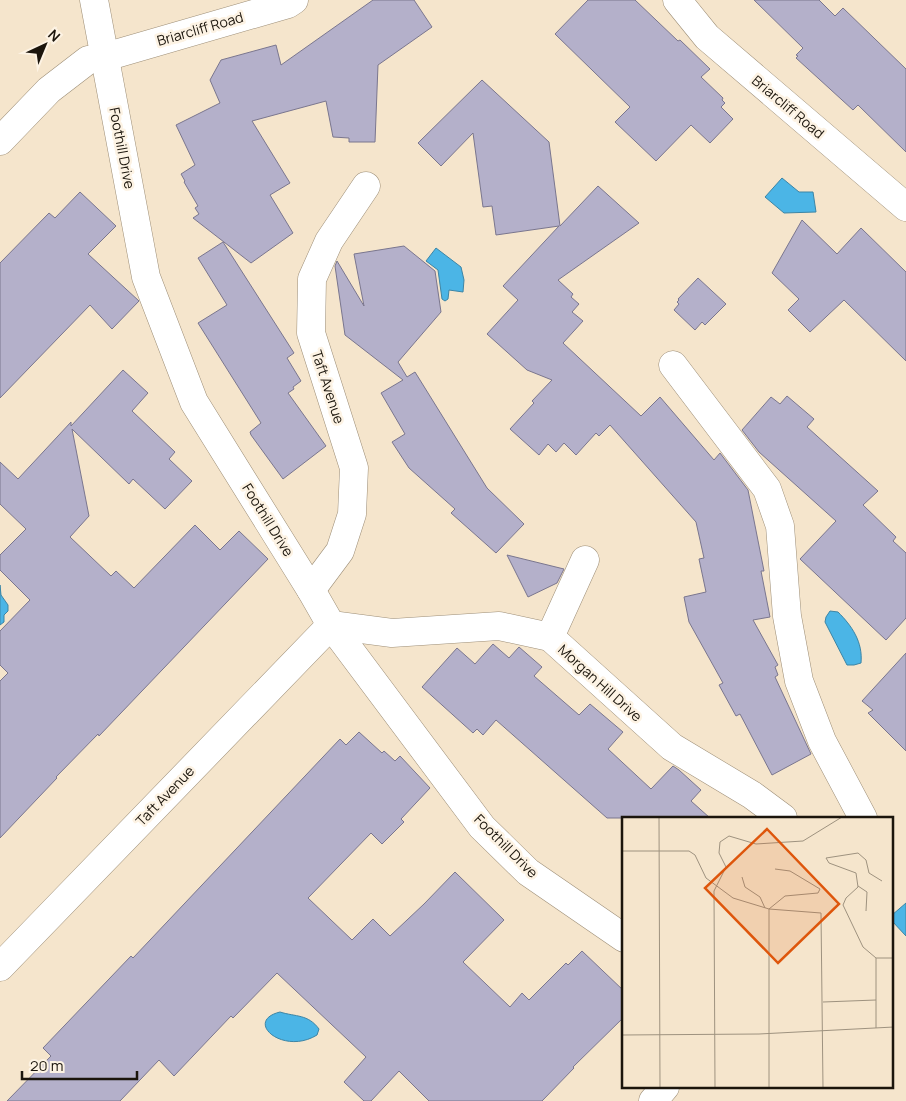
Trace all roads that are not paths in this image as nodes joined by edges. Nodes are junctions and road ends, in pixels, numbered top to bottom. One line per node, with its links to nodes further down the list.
1 (94, 0): 4 (street, Foothill Drive)
2 (294, 0): 4 (street, Briarcliff Road)
3 (677, 0): 7 (street, Briarcliff Road)
4 (104, 57): 5 (street, Briarcliff Road); 10 (street, Foothill Drive)
5 (0, 141)
6 (366, 186): 10 (street, Taft Avenue)
7 (906, 207)
8 (673, 365): 14 (street)
9 (585, 560): 12 (street)
10 (311, 590): 11 (street, Foothill Drive)
11 (331, 625): 12 (street, Morgan Hill Drive); 15 (street, Foothill Drive); 16 (street, Taft Avenue)
12 (550, 638): 13 (street, Morgan Hill Drive)
13 (782, 817)
14 (862, 817)
15 (622, 937)
16 (0, 967)
17 (664, 1088): 18 (street)
18 (652, 1101)

